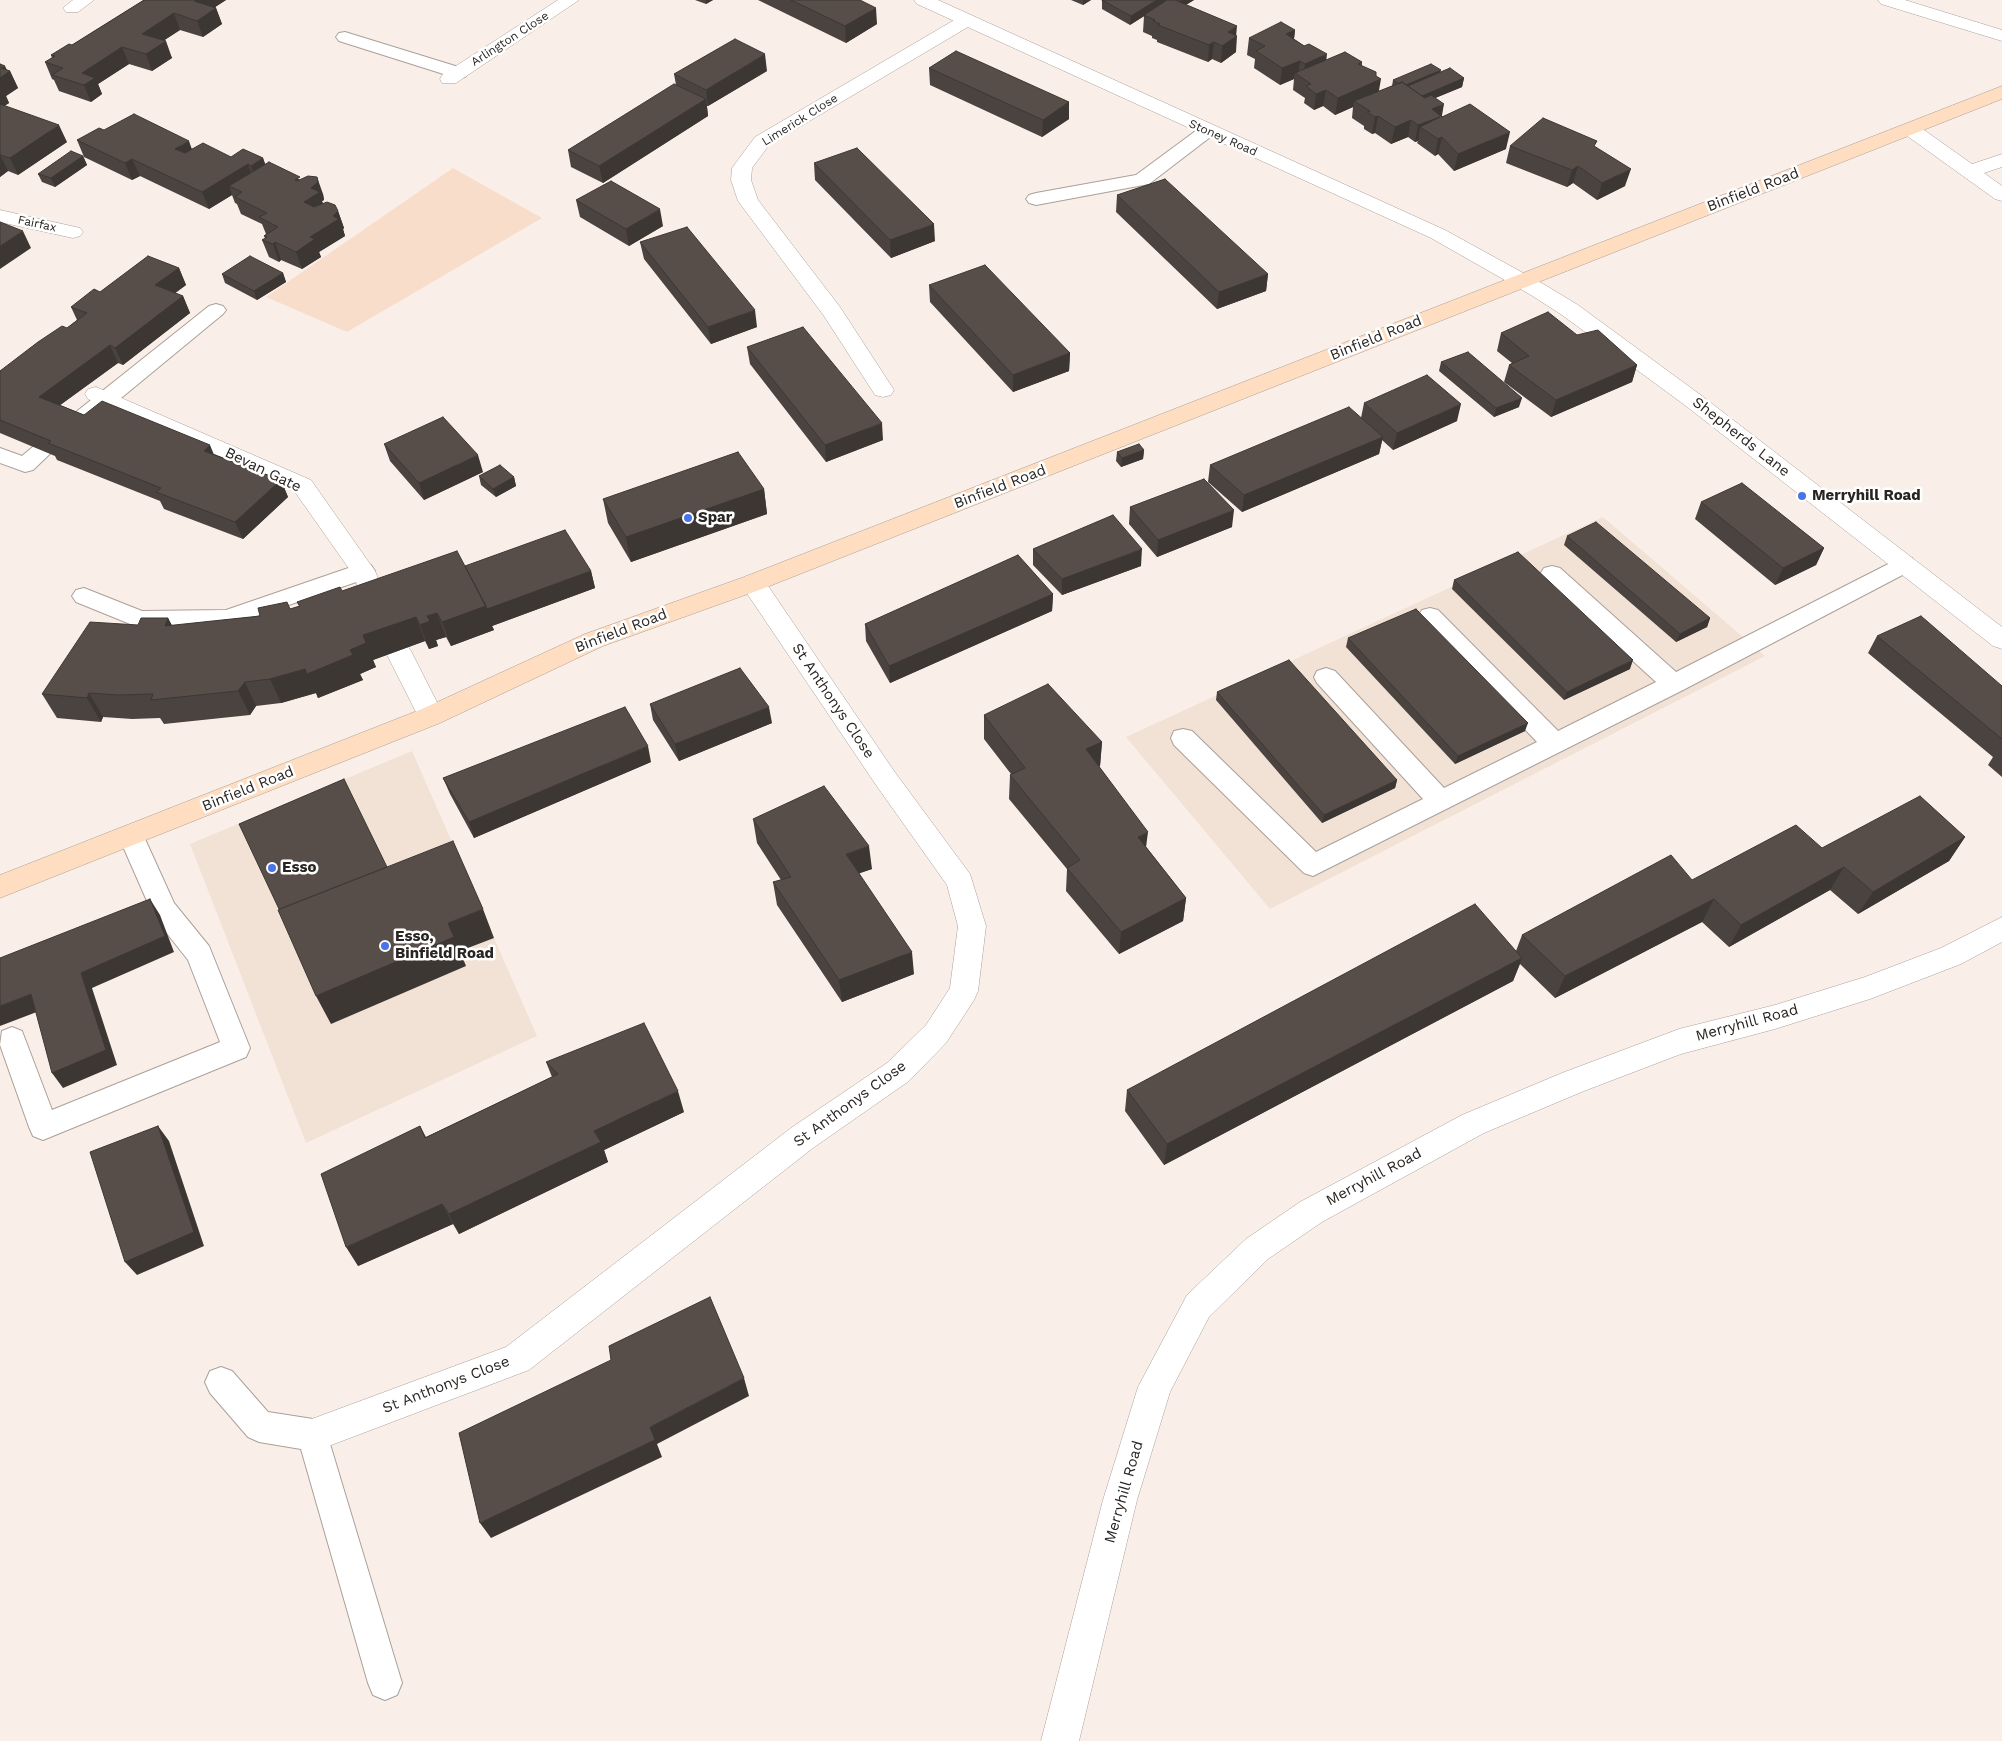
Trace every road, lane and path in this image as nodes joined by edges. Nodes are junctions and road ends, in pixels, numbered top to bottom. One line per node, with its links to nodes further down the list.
1 (570, 0): 7 (street, Arlington Close)
2 (923, 0): 4 (street, Stoney Road)
3 (1887, 0): 5 (street)
4 (967, 20): 10 (street, Stoney Road); 19 (street, Limerick Close)
5 (2002, 36)
6 (345, 37): 7 (lane)
7 (454, 76)
8 (2002, 92): 9 (main road, Binfield Road)
9 (1910, 129): 12 (street); 17 (main road, Binfield Road)
10 (1207, 131): 14 (lane); 17 (street, Stoney Road)
11 (2002, 160): 12 (street)
12 (1969, 172): 13 (street)
13 (2002, 195)
14 (1036, 199)
15 (0, 216): 16 (street, Fairfax)
16 (73, 232)
17 (1521, 280): 24 (street, Shepherds Lane); 27 (main road, Binfield Road)
18 (216, 310): 20 (lane)
19 (883, 390)
20 (101, 396): 21 (lane); 25 (street, Bevan Gate)
21 (74, 425)
22 (43, 450): 23 (lane)
23 (0, 455)
24 (1904, 564): 31 (street, Shepherds Lane); 34 (lane)
25 (363, 571): 28 (lane); 29 (street, Bevan Gate)
26 (1552, 574): 34 (lane)
27 (753, 583): 35 (main road, Binfield Road); 44 (street, St Anthonys Close)
28 (84, 596)
29 (378, 606)
30 (1430, 616): 37 (lane)
31 (2002, 640)
32 (398, 651): 35 (street)
33 (1326, 677): 38 (lane)
34 (1674, 684): 37 (lane)
35 (431, 716): 39 (main road, Binfield Road)
36 (1183, 738): 38 (lane)
37 (1555, 744): 38 (lane)
38 (1441, 802)
39 (131, 835): 40 (main road, Binfield Road); 42 (lane)
40 (0, 887)
41 (2002, 929): 46 (street, Merryhill Road)
42 (12, 1039)
43 (221, 1382): 44 (lane)
44 (313, 1435): 45 (lane)
45 (385, 1683)
46 (1060, 1741)

